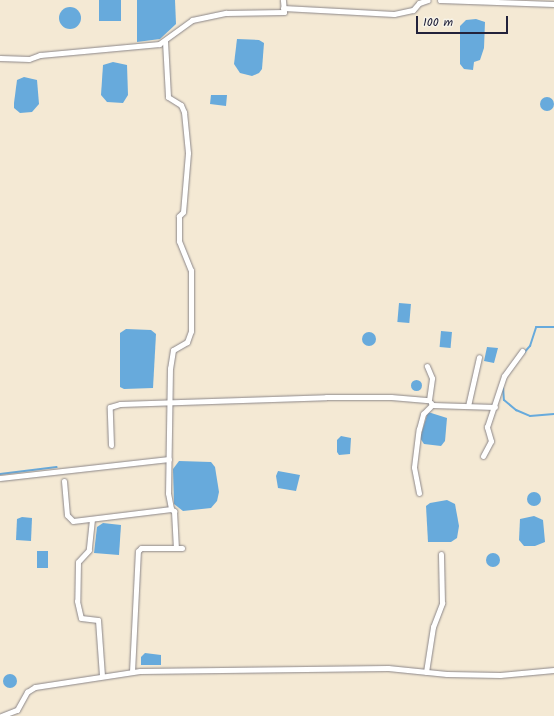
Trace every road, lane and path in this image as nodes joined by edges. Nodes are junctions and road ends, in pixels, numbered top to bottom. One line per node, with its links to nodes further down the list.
1 (283, 0): 5 (street)
2 (428, 0): 5 (street)
3 (440, 0): 4 (street)
4 (554, 4)
5 (283, 8): 6 (street)
6 (165, 41): 7 (street); 11 (street)
7 (0, 58)
8 (522, 351): 14 (street)
9 (479, 357): 13 (street)
10 (427, 366): 12 (street)
11 (170, 402): 12 (street); 15 (street); 17 (street)
12 (431, 403): 13 (street); 20 (street)
13 (468, 406): 14 (street)
14 (494, 407): 16 (street)
15 (111, 445)
16 (483, 456)
17 (169, 459): 18 (street); 21 (street)
18 (0, 478)
19 (64, 482): 22 (street)
20 (419, 492)
21 (171, 509): 22 (street); 23 (street)
22 (92, 519): 29 (street)
23 (176, 548): 24 (street); 27 (street)
24 (182, 548)
25 (441, 554): 28 (street)
26 (554, 670): 28 (street)
27 (132, 672): 28 (street); 29 (street)
28 (426, 672)
29 (102, 676): 30 (street)
30 (1, 716)

